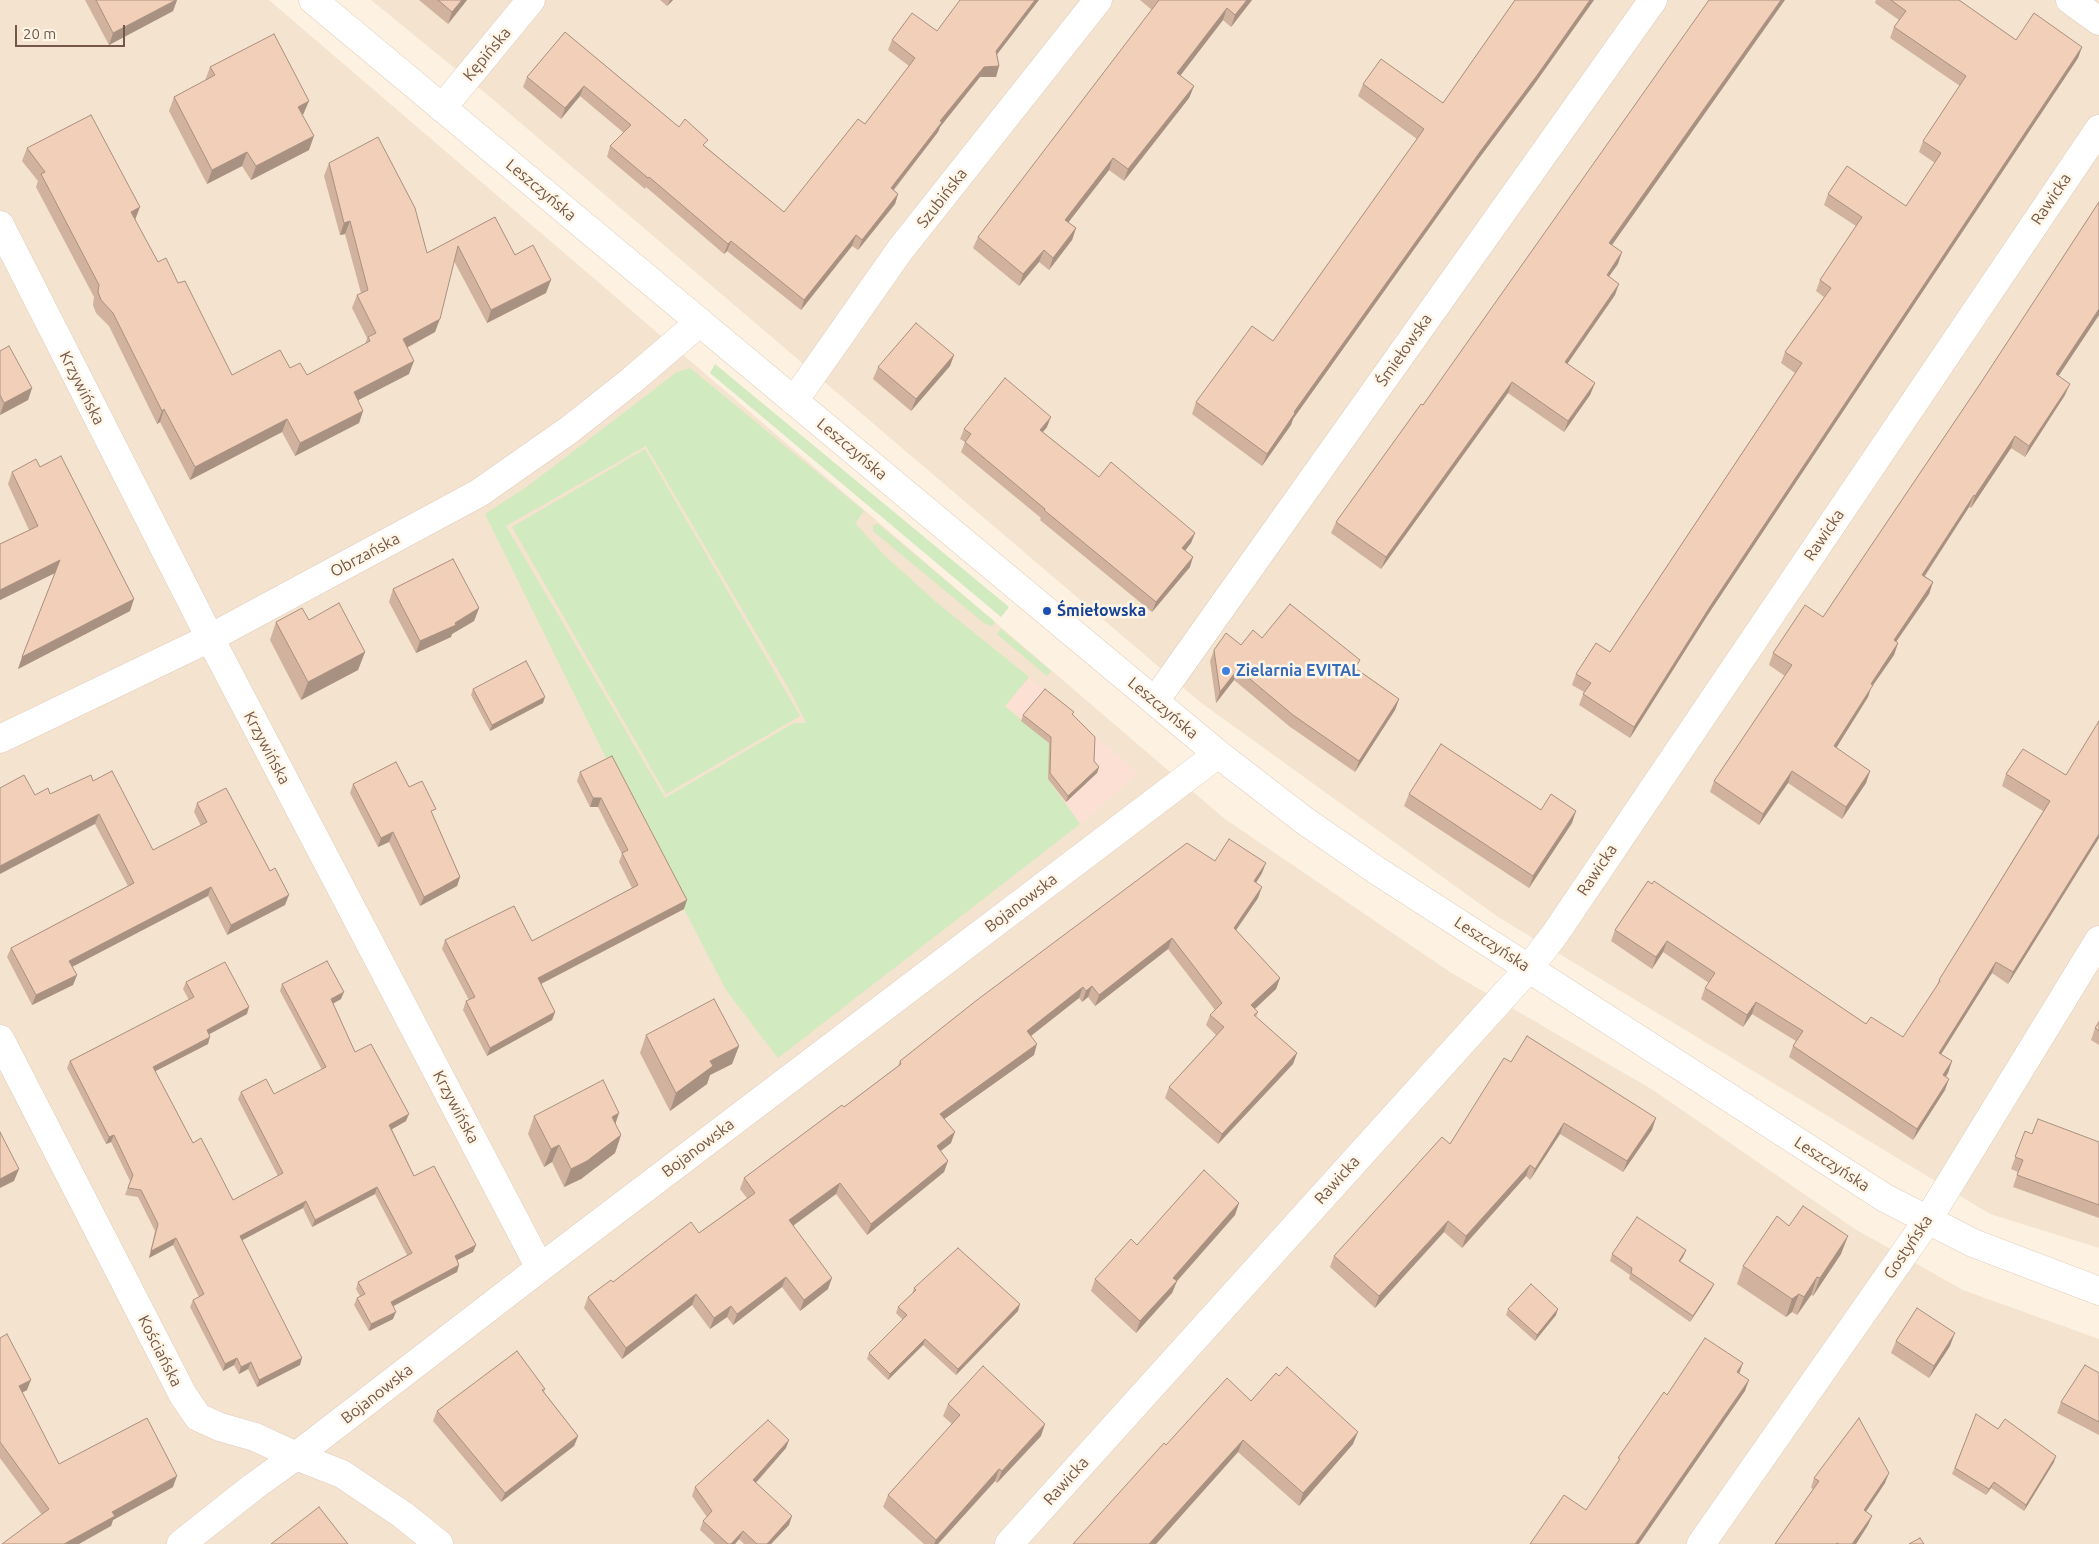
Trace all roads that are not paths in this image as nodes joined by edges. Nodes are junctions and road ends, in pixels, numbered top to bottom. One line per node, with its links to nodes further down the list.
1 (313, 0): 7 (street, Leszczyńska)
2 (531, 0): 7 (street, Kępińska)
3 (1098, 0): 11 (street, Szubińska)
4 (1653, 0): 13 (street, Śmiełowska)
5 (2070, 0): 6 (street)
6 (2099, 21)
7 (442, 108): 10 (street, Leszczyńska)
8 (2099, 129): 17 (street, Rawicka)
9 (0, 226): 12 (street, Krzywińska)
10 (700, 322): 11 (street, Leszczyńska); 12 (street, Obrzańska)
11 (794, 401): 13 (street, Leszczyńska)
12 (210, 638): 14 (street, Obrzańska); 20 (street, Krzywińska)
13 (1155, 701): 15 (street, Leszczyńska)
14 (0, 739)
15 (1218, 754): 17 (street, Leszczyńska); 20 (street, Bojanowska)
16 (2099, 940): 19 (street, Gostyńska)
17 (1529, 968): 19 (street, Leszczyńska); 25 (street, Rawicka)
18 (0, 1039): 22 (street, Kościańska)
19 (1927, 1220): 21 (street, Leszczyńska); 26 (street, Gostyńska)
20 (540, 1268): 22 (street, Bojanowska)
21 (2099, 1291)
22 (296, 1456): 23 (street, Bojanowska); 24 (street, Kościańska)
23 (180, 1544)
24 (439, 1544)
25 (1009, 1544)
26 (1701, 1544)

